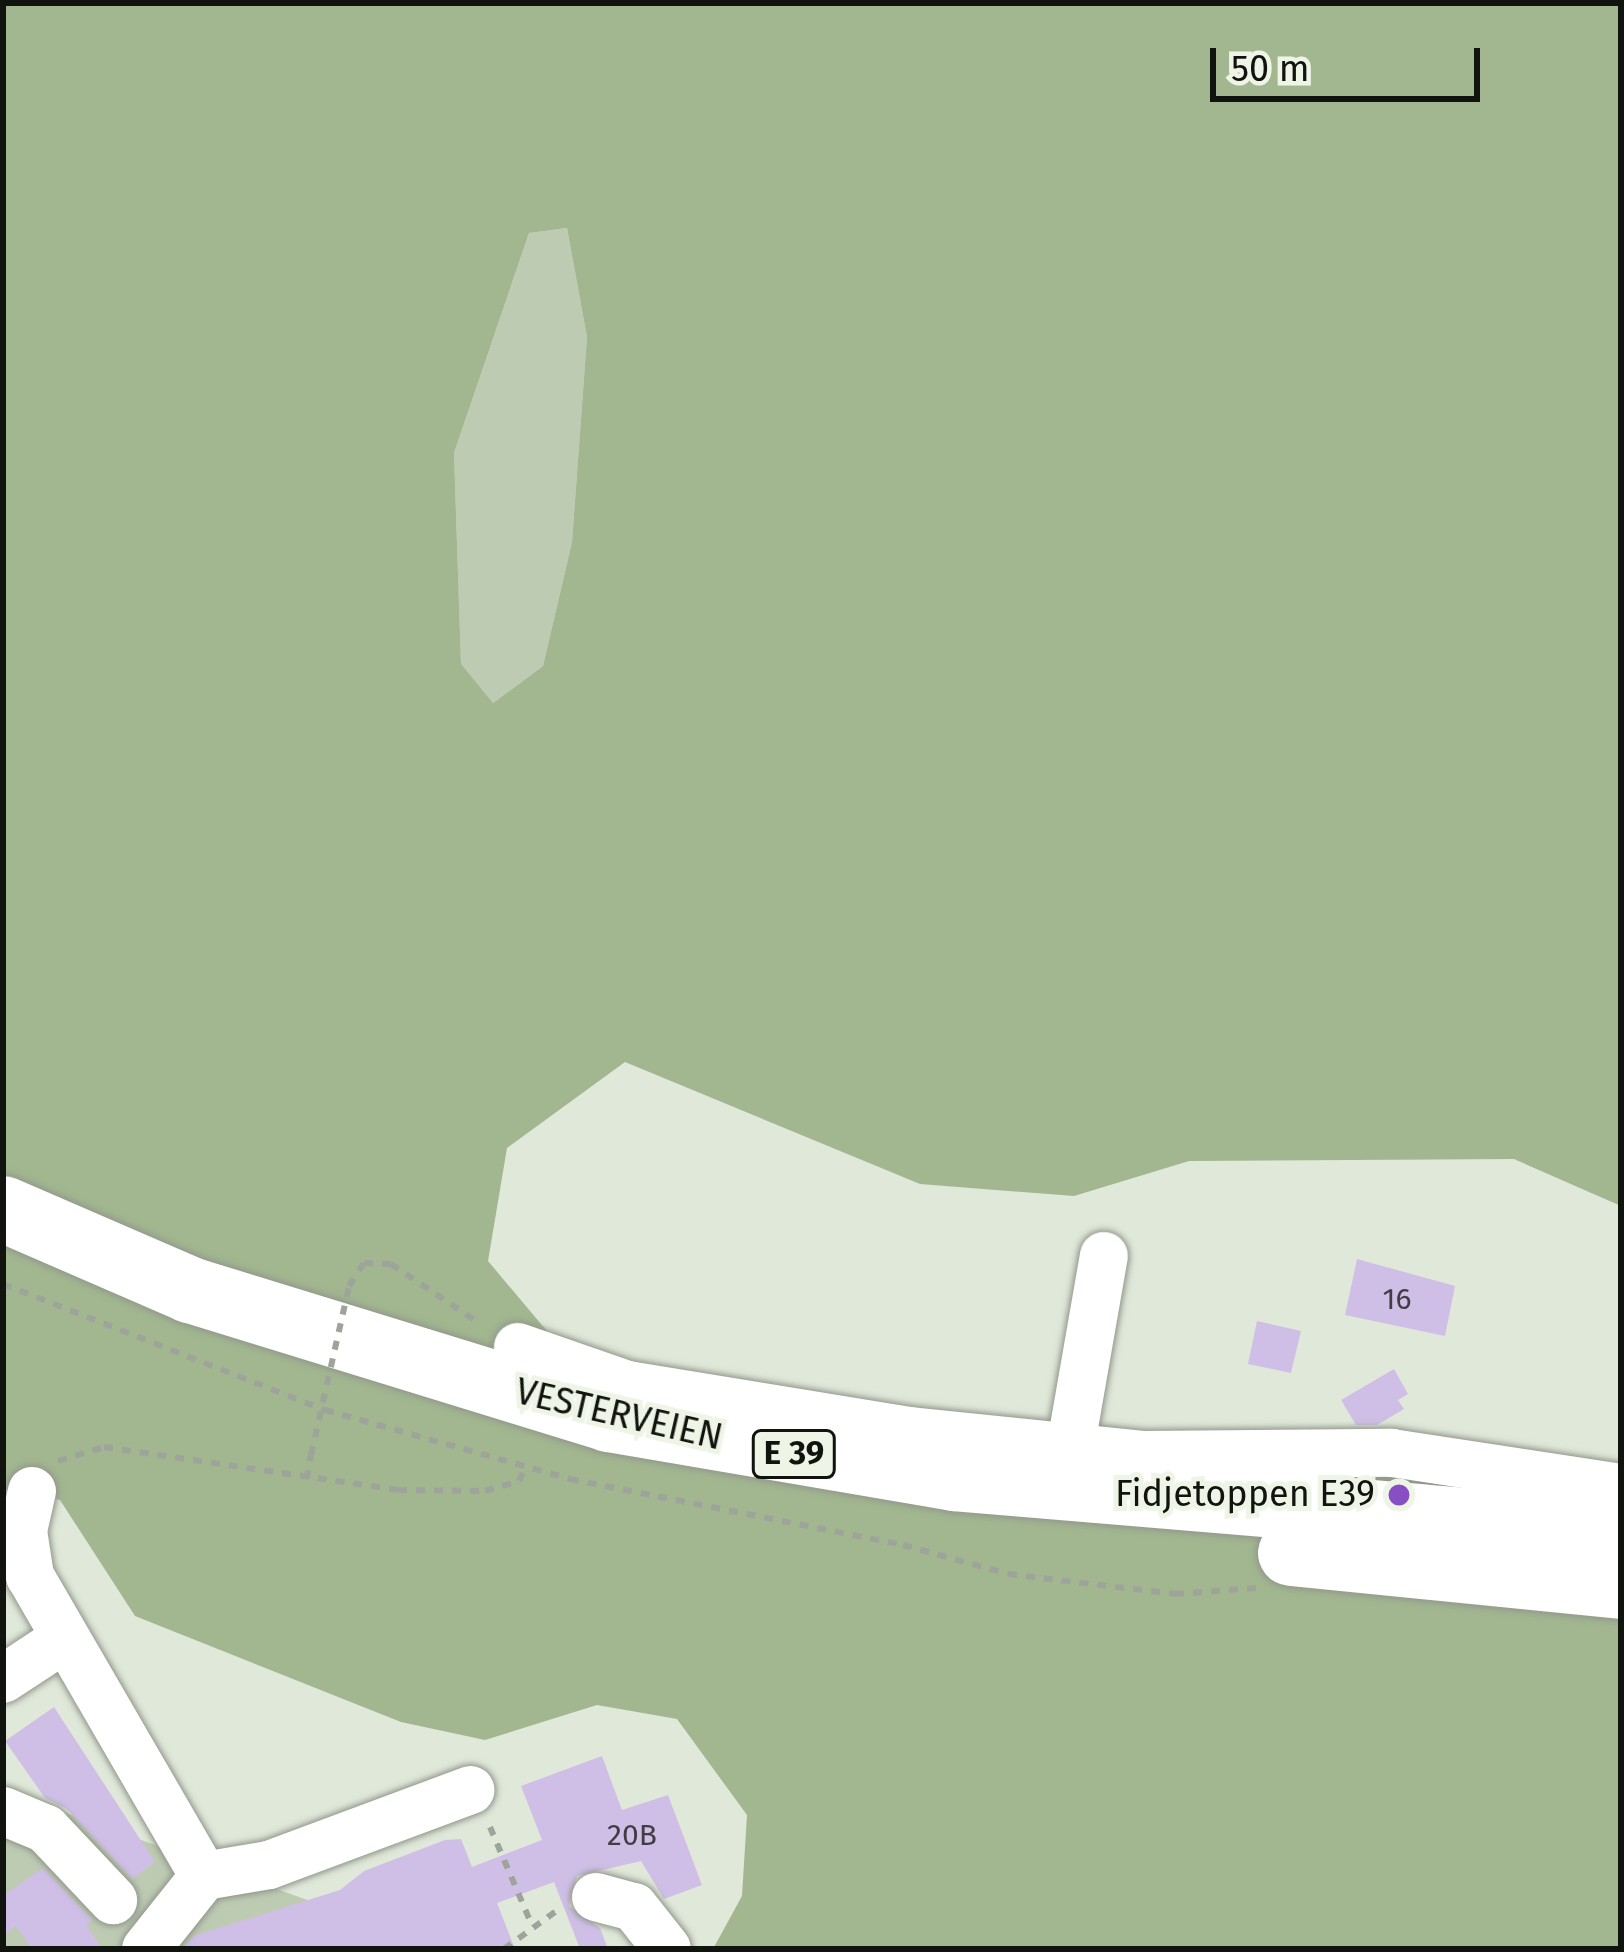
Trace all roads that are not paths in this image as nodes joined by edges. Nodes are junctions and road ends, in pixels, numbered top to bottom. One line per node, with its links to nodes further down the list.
1 (3, 1209): 8 (highway, VESTERVEIEN / E 39)
2 (3, 1250): 9 (highway, VESTERVEIEN / E 39)
3 (1104, 1256): 5 (street)
4 (518, 1347): 5 (street)
5 (1070, 1450): 6 (street)
6 (1621, 1488)
7 (32, 1491): 10 (street)
8 (1621, 1534)
9 (1621, 1586)
10 (64, 1639): 11 (street); 14 (street)
11 (3, 1679)
12 (479, 1806): 14 (street)
13 (3, 1811): 16 (street)
14 (204, 1876): 17 (street)
15 (596, 1897): 18 (street)
16 (113, 1900)
17 (146, 1949)
18 (667, 1949)

